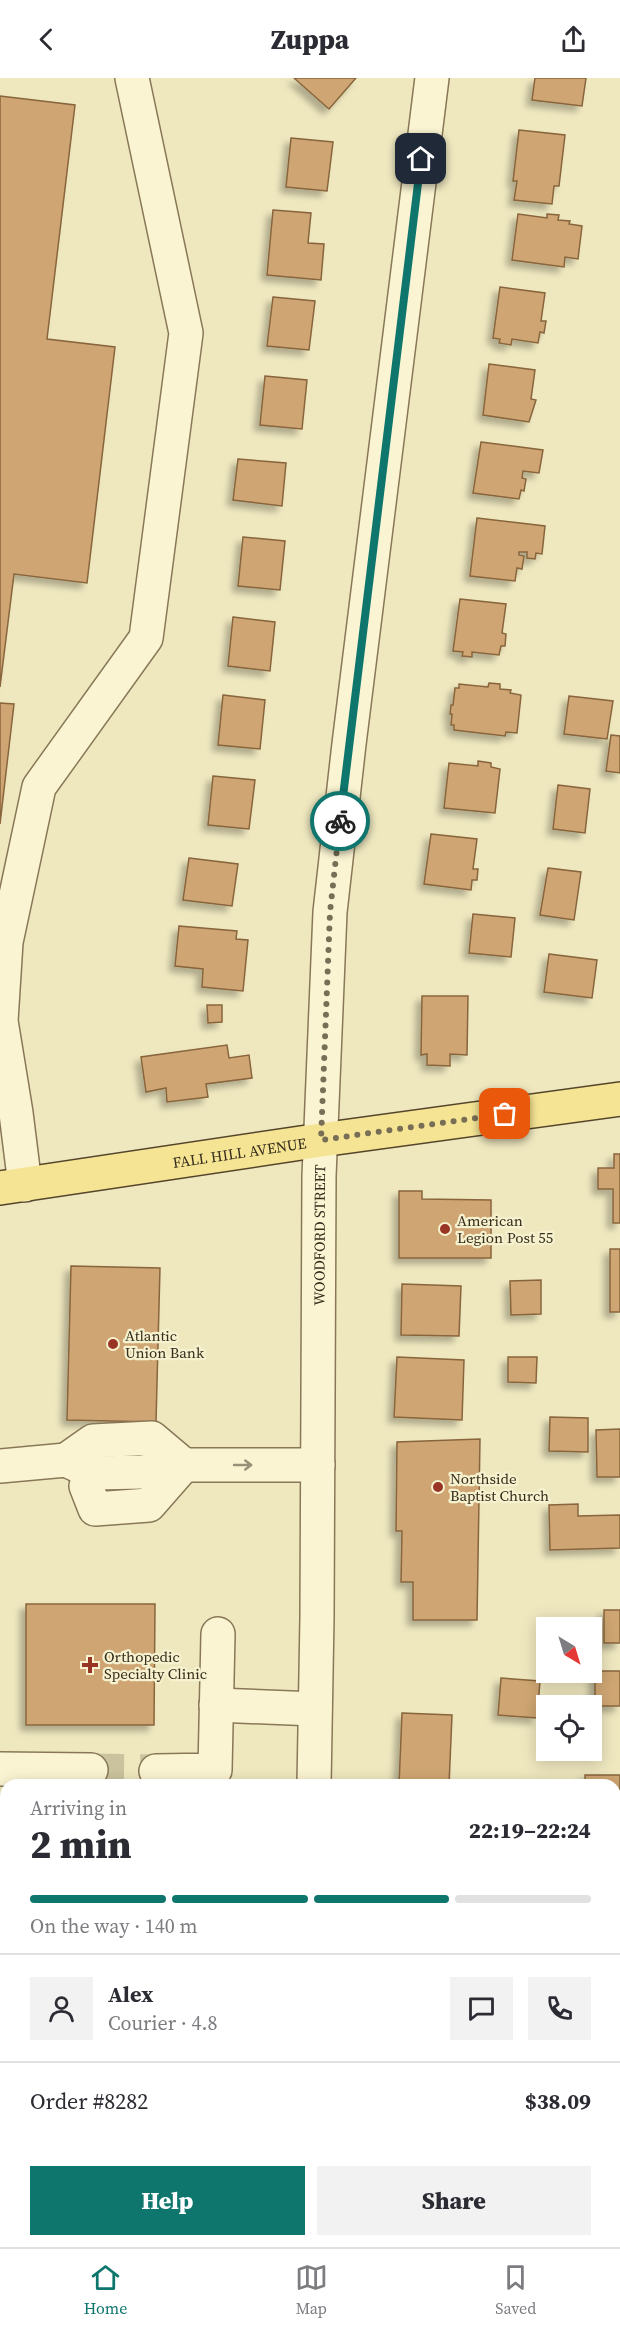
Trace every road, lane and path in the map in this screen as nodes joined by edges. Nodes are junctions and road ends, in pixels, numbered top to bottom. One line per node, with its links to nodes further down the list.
1 (132, 78): 3 (street)
2 (432, 78): 6 (street, WOODFORD STREET)
3 (6, 910): 4 (street)
4 (0, 1021): 7 (street)
5 (620, 1099): 6 (main road, FALL HILL AVENUE)
6 (321, 1140): 7 (main road, FALL HILL AVENUE); 10 (street, WOODFORD STREET)
7 (12, 1186)
8 (66, 1460): 9 (street); 9 (street); 11 (street)
9 (184, 1465): 10 (street, one-way to 10)
10 (318, 1465): 14 (street, WOODFORD STREET)
11 (0, 1466)
12 (218, 1634): 13 (street)
13 (216, 1705): 14 (street); 17 (street)
14 (315, 1709): 18 (street, WOODFORD STREET)
15 (0, 1769): 16 (street)
16 (92, 1770)
17 (156, 1771)
18 (314, 1779)

